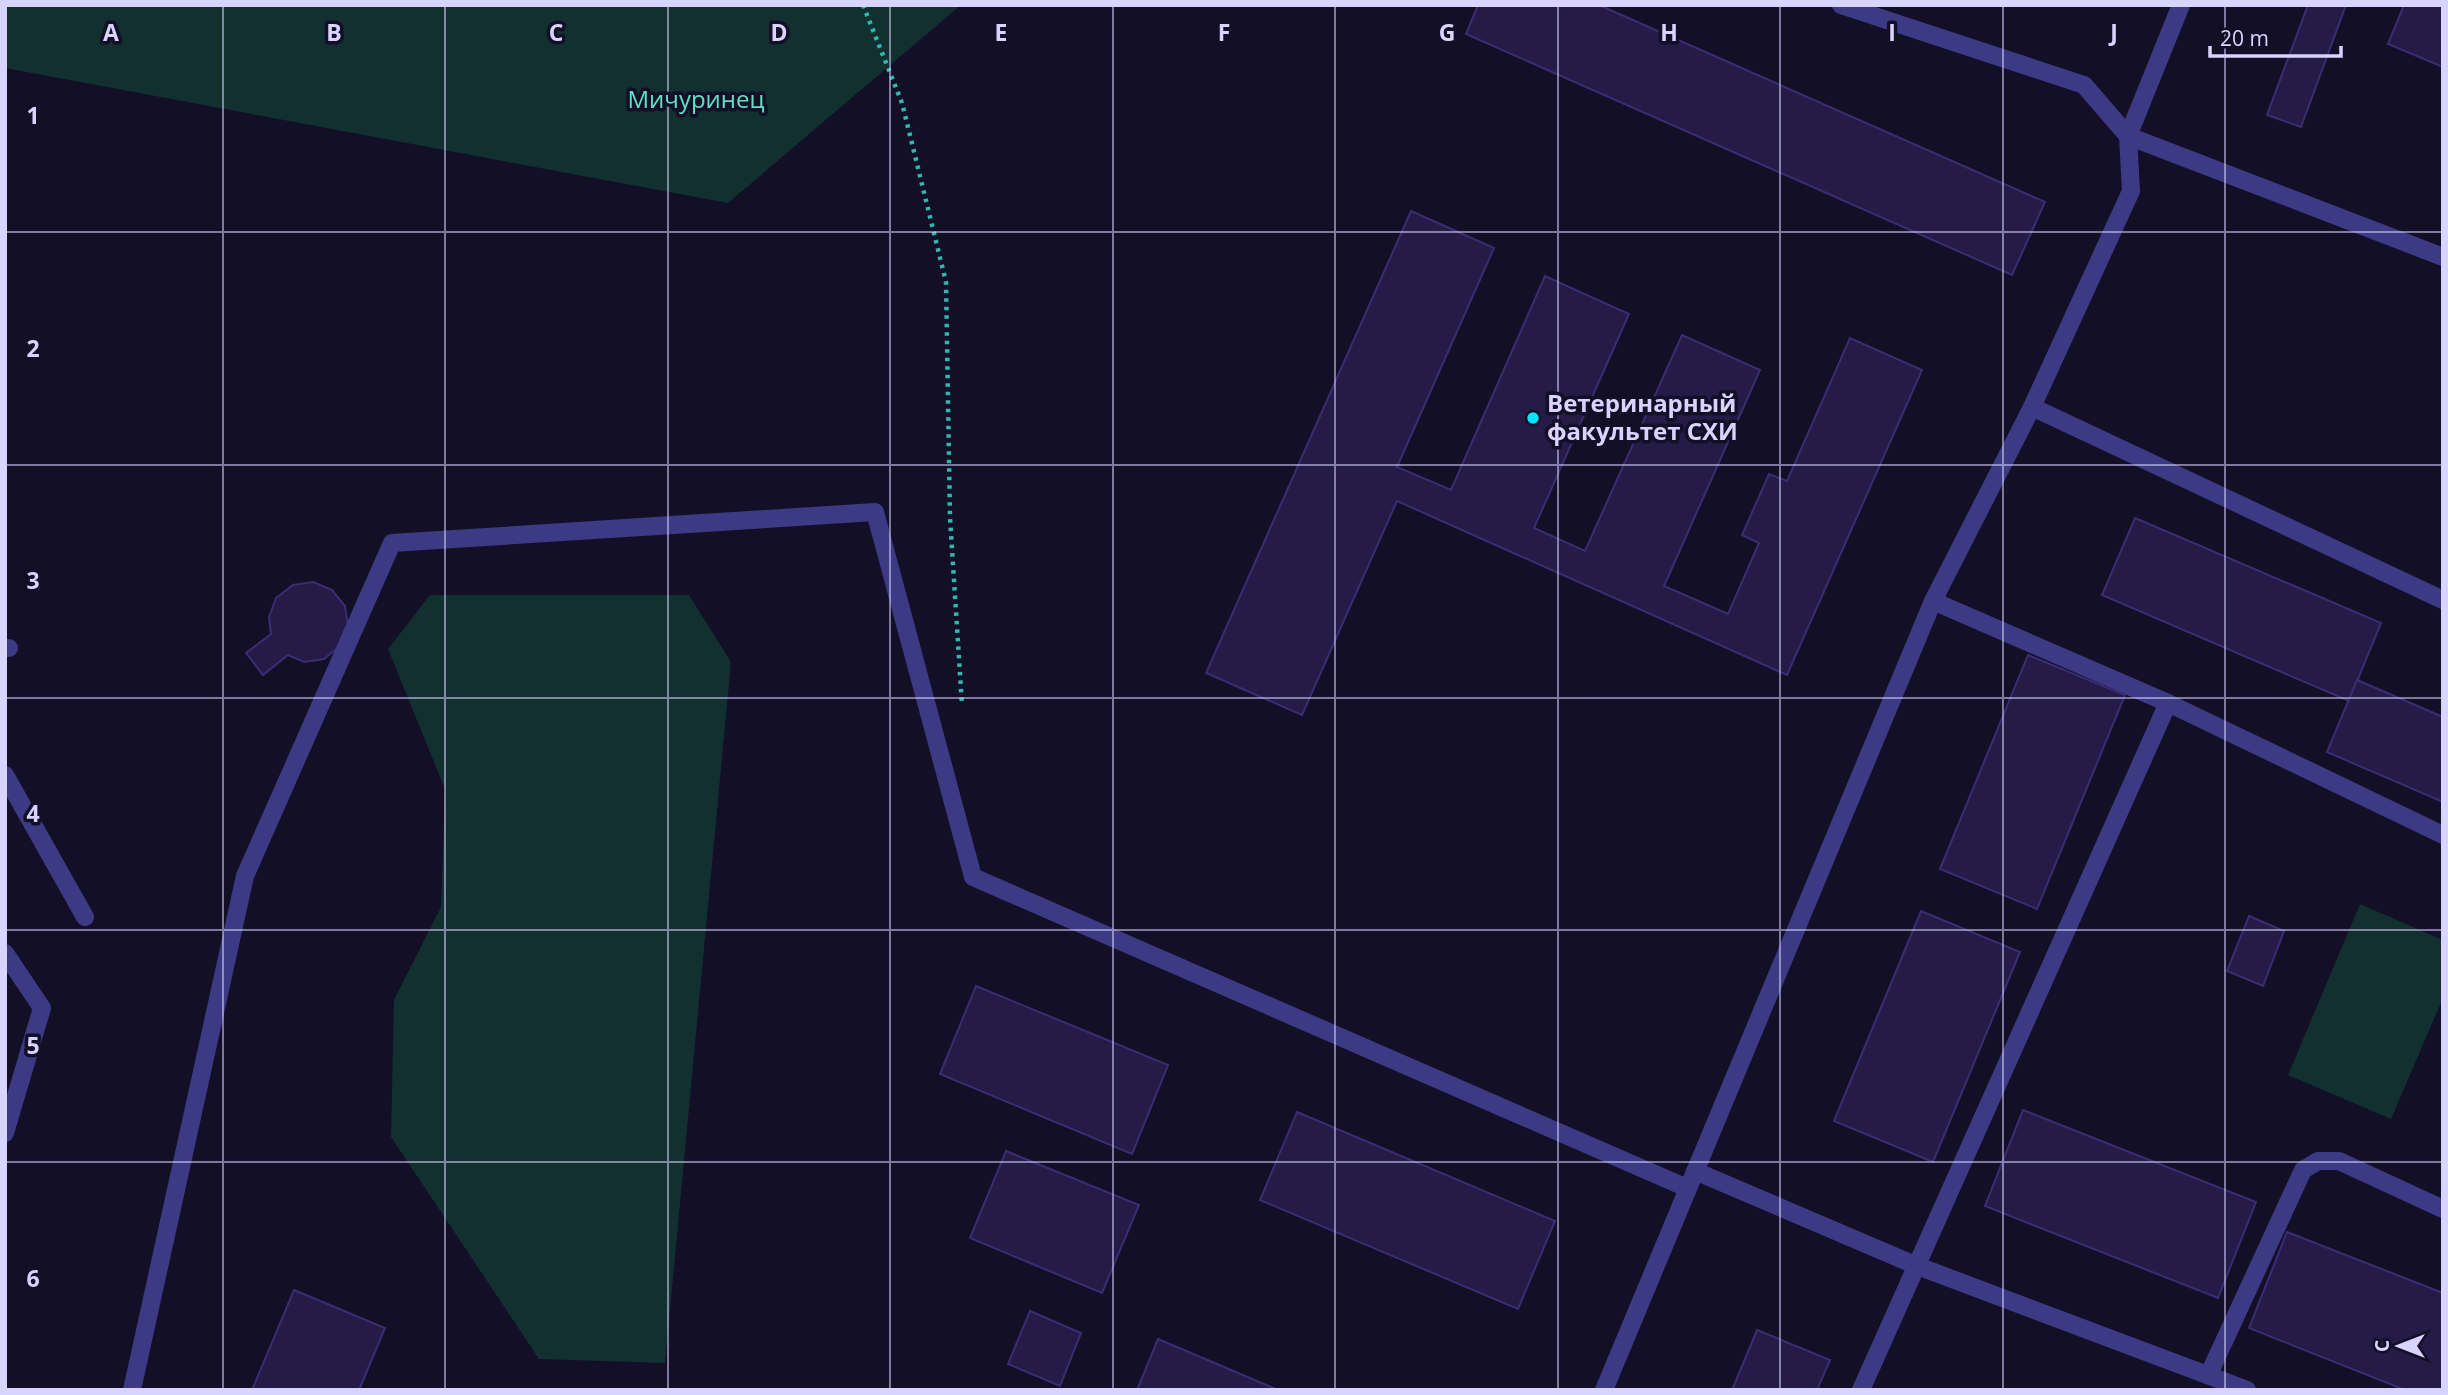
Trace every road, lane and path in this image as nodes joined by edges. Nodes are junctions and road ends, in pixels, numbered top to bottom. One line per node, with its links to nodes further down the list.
1 (863, 5): 10 (path)
2 (1840, 5): 4 (lane)
3 (2181, 5): 4 (lane)
4 (2129, 136): 5 (lane); 6 (lane)
5 (2443, 257)
6 (2032, 407): 7 (lane); 8 (lane)
7 (2443, 600)
8 (1933, 601): 9 (lane); 17 (lane)
9 (2168, 703): 12 (lane); 20 (lane)
10 (963, 711)
11 (5, 775): 13 (lane)
12 (2443, 835)
13 (85, 917)
14 (5, 953): 15 (lane)
15 (13, 1075): 16 (lane)
16 (5, 1133)
17 (1695, 1171): 18 (lane); 20 (lane)
18 (1688, 1188): 22 (lane); 23 (lane)
19 (2443, 1209): 21 (lane)
20 (1915, 1265): 21 (lane); 24 (lane)
21 (2209, 1374): 25 (lane)
22 (132, 1390)
23 (1604, 1390)
24 (1861, 1390)
25 (2247, 1390)

